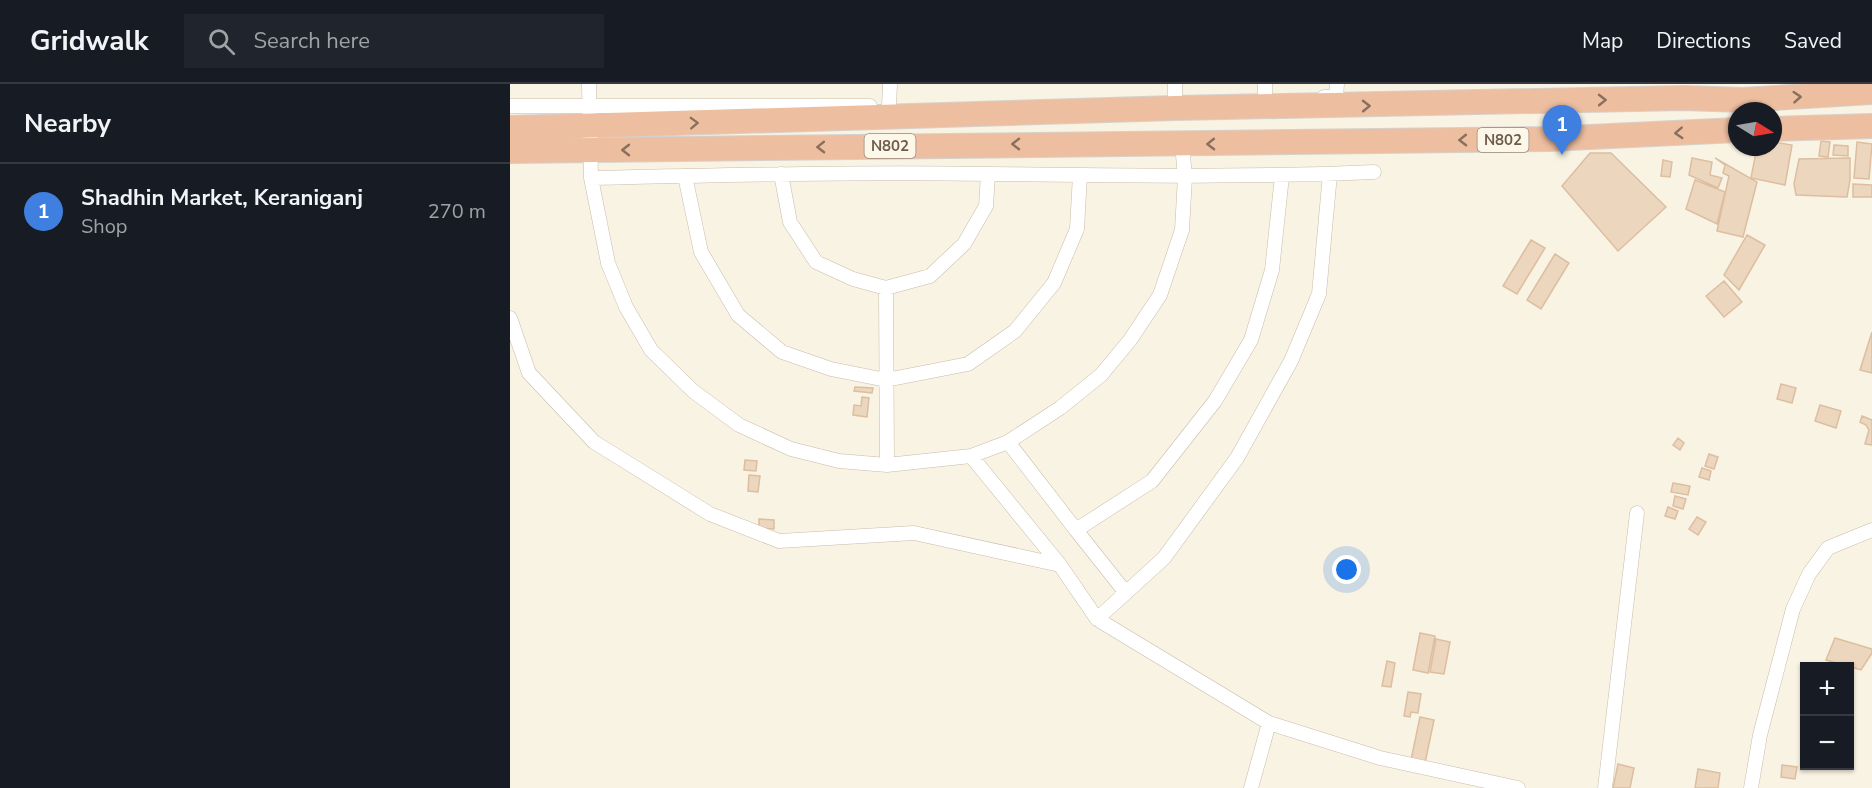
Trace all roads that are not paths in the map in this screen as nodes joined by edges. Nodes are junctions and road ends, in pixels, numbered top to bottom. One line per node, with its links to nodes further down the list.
1 (589, 84): 14 (street)
2 (890, 84): 11 (street)
3 (1175, 84): 8 (street)
4 (1265, 84): 9 (street)
5 (1337, 84): 9 (street)
6 (1685, 91): 7 (highway, N802, one-way to 7); 9 (highway, N802, one-way to 6)
7 (1872, 92)
8 (1175, 104): 9 (highway, N802); 11 (street); 14 (highway, N802, one-way to 8)
9 (1265, 104)
10 (510, 106): 14 (street)
11 (889, 106): 14 (street)
12 (1872, 126): 15 (highway)
13 (510, 128): 14 (highway, N802)
14 (589, 128): 17 (highway, N802, one-way to 14); 18 (highway, N802); 27 (street)
15 (1782, 129)
16 (1728, 130): 17 (highway, N802, one-way to 17)
17 (1182, 144): 26 (street)
18 (510, 151)
19 (1374, 172): 22 (street)
20 (782, 174): 21 (street); 24 (street); 28 (street)
21 (988, 174): 23 (street); 28 (street)
22 (1330, 174): 25 (street); 38 (street)
23 (1080, 175): 26 (street); 30 (street)
24 (685, 176): 27 (street); 30 (street)
25 (1282, 176): 26 (street); 35 (street)
26 (1185, 177): 31 (street)
27 (591, 178): 33 (street)
28 (886, 288): 30 (street)
29 (510, 318): 37 (street)
30 (886, 380): 33 (street)
31 (1008, 442): 32 (street); 35 (street)
32 (971, 456): 33 (street); 37 (street)
33 (887, 465)
34 (1637, 513): 43 (street)
35 (1076, 530): 38 (street)
36 (1872, 530): 44 (street)
37 (1060, 565): 39 (street)
38 (1126, 593): 39 (street)
39 (1097, 620): 40 (street)
40 (1269, 723): 41 (street); 42 (street)
41 (1251, 788)
42 (1518, 788)
43 (1605, 788)
44 (1751, 788)

